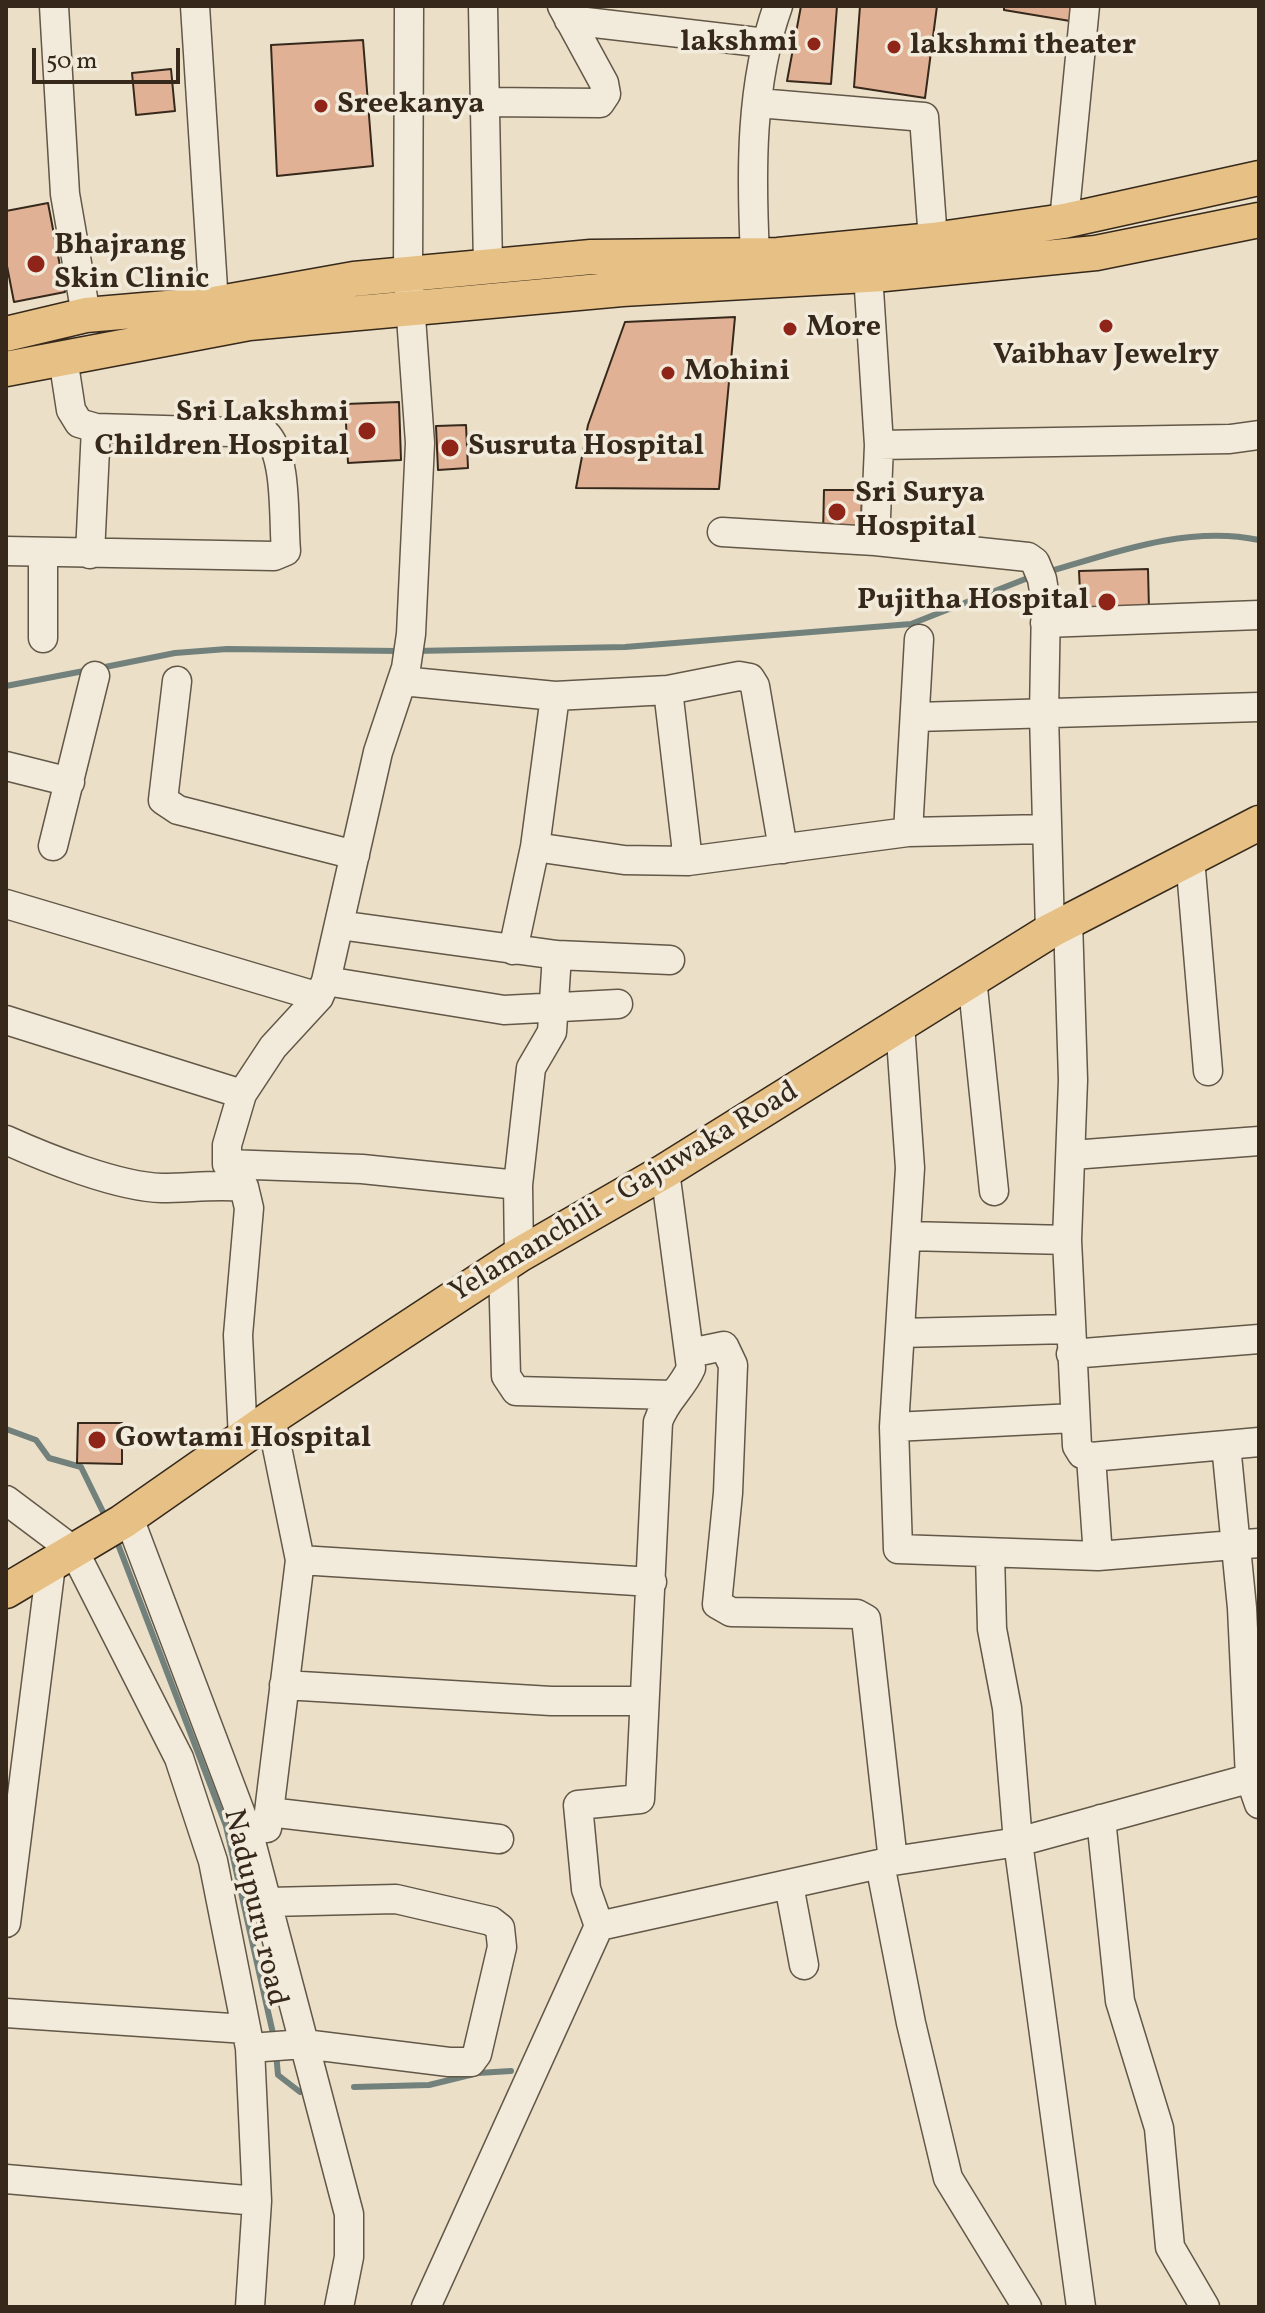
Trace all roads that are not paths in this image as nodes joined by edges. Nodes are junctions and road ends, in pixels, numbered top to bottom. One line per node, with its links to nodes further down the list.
1 (54, 6): 20 (street)
2 (195, 6): 19 (street)
3 (409, 6): 18 (street)
4 (483, 6): 9 (street)
5 (778, 6): 8 (street)
6 (1085, 6): 13 (street)
7 (566, 13): 8 (street); 9 (street)
8 (766, 43): 10 (street)
9 (484, 102): 16 (street)
10 (758, 103): 14 (street); 15 (street)
11 (1259, 178): 13 (main road)
12 (1259, 220): 17 (main road)
13 (1064, 221): 14 (main road)
14 (933, 240): 15 (main road)
15 (755, 255): 16 (main road)
16 (488, 266): 18 (main road)
17 (868, 274): 18 (main road); 26 (street)
18 (411, 291): 19 (main road); 22 (main road); 36 (street)
19 (214, 304): 20 (main road)
20 (86, 315): 21 (main road)
21 (6, 334)
22 (63, 358): 23 (main road); 24 (street)
23 (6, 369)
24 (96, 428): 31 (street); 31 (street)
25 (1259, 435): 26 (street)
26 (879, 445): 28 (street)
27 (722, 532): 28 (street)
28 (875, 541): 33 (street)
29 (6, 551): 30 (street)
30 (43, 552): 31 (street); 34 (street)
31 (90, 554)
32 (1259, 615): 33 (street)
33 (1045, 623): 42 (street)
34 (43, 638)
35 (919, 639): 43 (street)
36 (404, 674): 40 (street); 52 (street)
37 (95, 676): 45 (street)
38 (177, 681): 52 (street)
39 (668, 690): 40 (street); 51 (street); 54 (street)
40 (555, 696): 50 (street)
41 (1259, 707): 42 (street)
42 (1044, 715): 43 (street); 47 (street)
43 (916, 717): 48 (street)
44 (6, 766): 45 (street)
45 (70, 782): 49 (street)
46 (1259, 823): 53 (main road, Yelamanchili - Gajuwaka Road)
47 (1046, 829): 48 (street); 57 (street)
48 (908, 832): 51 (street)
49 (53, 846)
50 (535, 847): 54 (street); 58 (street)
51 (783, 849): 54 (street)
52 (355, 855): 56 (street)
53 (1190, 858): 57 (main road, Yelamanchili - Gajuwaka Road); 67 (street)
54 (688, 861)
55 (6, 904): 62 (street)
56 (339, 925): 58 (street); 62 (street)
57 (1059, 926): 61 (main road, Yelamanchili - Gajuwaka Road); 71 (street)
58 (513, 950): 59 (street)
59 (557, 955): 60 (street); 64 (street)
60 (670, 960)
61 (972, 978): 66 (main road, Yelamanchili - Gajuwaka Road); 76 (street)
62 (323, 989): 64 (street); 68 (street)
63 (618, 1004): 64 (street)
64 (552, 1010): 74 (street)
65 (6, 1020): 68 (street)
66 (900, 1024): 73 (main road, Yelamanchili - Gajuwaka Road); 77 (street)
67 (1208, 1071)
68 (242, 1094): 72 (street)
69 (6, 1140): 75 (street)
70 (1259, 1141): 71 (street)
71 (1072, 1155): 78 (street)
72 (227, 1164): 74 (street); 75 (street)
73 (665, 1171): 79 (main road, Yelamanchili - Gajuwaka Road); 83 (street)
74 (518, 1185): 79 (street)
75 (244, 1187): 88 (street)
76 (994, 1191)
77 (907, 1236): 78 (street); 80 (street)
78 (1067, 1240): 82 (street)
79 (511, 1260): 84 (street); 85 (main road, Yelamanchili - Gajuwaka Road)
80 (900, 1333): 82 (street); 87 (street)
81 (1259, 1339): 82 (street)
82 (1071, 1342): 86 (street)
83 (690, 1353): 84 (street); 110 (street)
84 (673, 1395): 99 (street)
85 (271, 1418): 88 (main road, Yelamanchili - Gajuwaka Road); 98 (street)
86 (1074, 1418): 87 (street); 91 (street)
87 (894, 1427): 96 (street)
88 (243, 1439): 93 (main road, Yelamanchili - Gajuwaka Road)
89 (1259, 1442): 90 (street)
90 (1226, 1445): 91 (street); 94 (street)
91 (1091, 1457): 97 (street)
92 (6, 1500): 95 (street)
93 (126, 1520): 95 (main road, Yelamanchili - Gajuwaka Road); 108 (street)
94 (1247, 1545): 97 (street); 103 (street)
95 (69, 1553): 100 (main road, Yelamanchili - Gajuwaka Road); 109 (street, Nadupuru road); 111 (street)
96 (990, 1554): 97 (street); 107 (street)
97 (1098, 1556)
98 (300, 1560): 99 (street); 101 (street)
99 (652, 1582): 102 (street)
100 (6, 1591)
101 (284, 1685): 102 (street); 104 (street)
102 (642, 1701): 115 (street)
103 (1256, 1786): 105 (street)
104 (269, 1812): 106 (street); 108 (street)
105 (1101, 1819): 107 (street); 127 (street)
106 (499, 1839)
107 (1018, 1842): 110 (street); 126 (street)
108 (256, 1858): 109 (street); 113 (street)
109 (213, 1861): 118 (street, Nadupuru road)
110 (887, 1862): 112 (street); 125 (street)
111 (9, 1877): 114 (street)
112 (789, 1885): 115 (street); 116 (street)
113 (269, 1902): 119 (street); 119 (street)
114 (6, 1923)
115 (599, 1926): 124 (street)
116 (804, 1965)
117 (6, 2013): 118 (street)
118 (248, 2038): 119 (street); 121 (street, Nadupuru road)
119 (304, 2044): 123 (street)
120 (6, 2179): 121 (street)
121 (257, 2201): 122 (street, Nadupuru road)
122 (250, 2307)
123 (339, 2307)
124 (426, 2307)
125 (1027, 2307)
126 (1081, 2307)
127 (1205, 2307)

